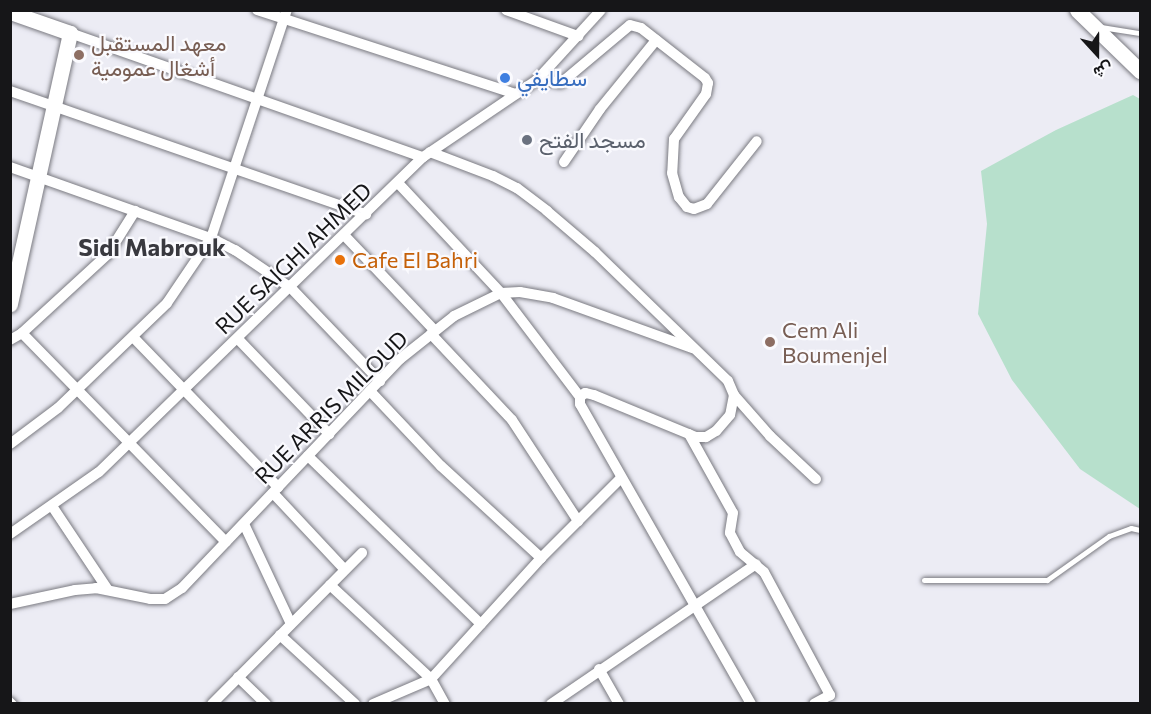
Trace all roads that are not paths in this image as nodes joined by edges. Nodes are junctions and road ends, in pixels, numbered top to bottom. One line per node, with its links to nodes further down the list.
1 (257, 10): 6 (street)
2 (506, 10): 10 (street)
3 (601, 10): 10 (street, RUE SAIGHI AHMED)
4 (1077, 10): 7 (street)
5 (11, 11): 8 (street)
6 (286, 16): 15 (street); 16 (street)
7 (1094, 26): 9 (lane); 12 (street)
8 (70, 33): 16 (street); 17 (street)
9 (1140, 33)
10 (578, 36): 13 (street, RUE SAIGHI AHMED)
11 (656, 40): 13 (street); 18 (street); 20 (street)
12 (1140, 71)
13 (538, 79): 15 (street, RUE SAIGHI AHMED)
14 (10, 91): 17 (street)
15 (516, 94): 19 (street, RUE SAIGHI AHMED)
16 (258, 99): 19 (street); 22 (street)
17 (54, 107): 22 (street); 23 (street)
18 (757, 141)
19 (427, 155): 24 (street, RUE SAIGHI AHMED); 38 (street)
20 (564, 162)
21 (10, 167): 23 (street)
22 (233, 168): 26 (street); 28 (street)
23 (39, 177): 25 (street); 29 (street)
24 (398, 183): 26 (street, RUE SAIGHI AHMED); 31 (street)
25 (135, 211): 28 (street); 33 (street)
26 (366, 214): 27 (street, RUE SAIGHI AHMED)
27 (344, 235): 30 (street, RUE SAIGHI AHMED); 34 (street)
28 (211, 238): 30 (street); 35 (street)
29 (16, 253): 32 (street)
30 (291, 288): 36 (street, RUE SAIGHI AHMED); 39 (street)
31 (501, 293): 34 (street, RUE ARRIS MILOUD); 38 (street, RUE ARRIS MILOUD); 44 (street)
32 (10, 304)
33 (22, 333): 37 (street); 40 (street)
34 (433, 333): 39 (street, RUE ARRIS MILOUD); 54 (street)
35 (133, 337): 40 (street); 41 (street)
36 (238, 339): 41 (street, RUE SAIGHI AHMED); 45 (street)
37 (10, 340)
38 (698, 350): 43 (street)
39 (380, 381): 42 (street, RUE ARRIS MILOUD)
40 (78, 391): 47 (street); 48 (street)
41 (184, 391): 48 (street, RUE SAIGHI AHMED); 52 (street)
42 (370, 391): 45 (street, RUE ARRIS MILOUD); 60 (street)
43 (734, 395): 46 (street); 51 (street)
44 (580, 397): 46 (street); 50 (street)
45 (329, 434): 49 (street, RUE ARRIS MILOUD)
46 (689, 434): 61 (street)
47 (10, 444)
48 (130, 444): 53 (street, RUE SAIGHI AHMED); 58 (street)
49 (308, 456): 52 (street, RUE ARRIS MILOUD); 69 (street)
50 (621, 478): 54 (street); 67 (street)
51 (816, 479)
52 (276, 490): 55 (street, RUE ARRIS MILOUD); 62 (street)
53 (52, 506): 57 (street, RUE SAIGHI AHMED); 65 (street)
54 (578, 521): 60 (street)
55 (244, 524): 58 (street, RUE ARRIS MILOUD); 68 (street)
56 (1140, 530): 63 (lane)
57 (10, 534)
58 (226, 542): 65 (street, RUE ARRIS MILOUD)
59 (362, 553): 62 (street)
60 (541, 558): 69 (street)
61 (756, 564): 67 (street); 84 (street)
62 (345, 570): 64 (street)
63 (924, 580)
64 (330, 585): 68 (street); 73 (street)
65 (108, 591): 66 (street, RUE ARRIS MILOUD)
66 (10, 604)
67 (695, 605): 71 (street); 83 (street)
68 (291, 624): 70 (street)
69 (481, 624): 73 (street)
70 (280, 635): 72 (street); 78 (street)
71 (599, 669): 81 (street); 82 (street)
72 (238, 677): 76 (street); 77 (street)
73 (431, 679): 79 (street); 80 (street)
74 (10, 699): 75 (lane)
75 (15, 704)
76 (212, 704)
77 (266, 704)
78 (355, 704)
79 (373, 704)
80 (445, 704)
81 (551, 704)
82 (620, 704)
83 (751, 704)
84 (814, 704)

